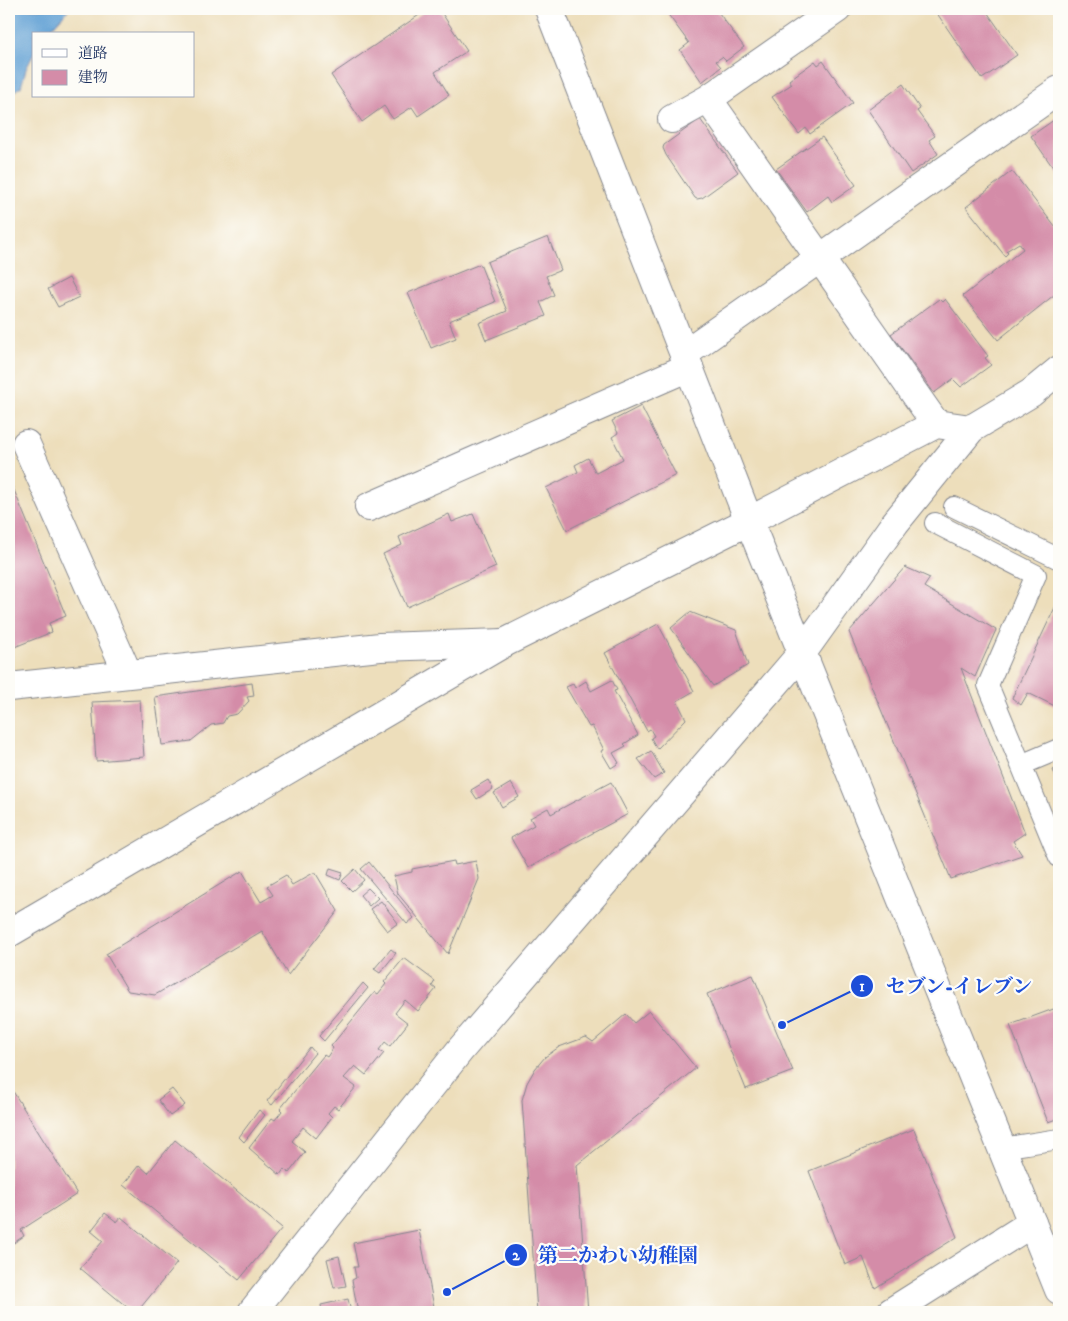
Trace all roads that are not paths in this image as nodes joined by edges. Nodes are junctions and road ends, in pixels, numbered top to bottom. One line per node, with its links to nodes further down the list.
1 (550, 9): 7 (street)
2 (837, 9): 4 (street)
3 (1059, 90): 6 (street)
4 (708, 99): 5 (street); 6 (street)
5 (672, 119)
6 (820, 258): 7 (street); 9 (street)
7 (686, 361): 12 (street); 14 (street)
8 (1059, 370): 10 (street)
9 (936, 424): 10 (street); 14 (street)
10 (971, 430): 18 (street)
11 (26, 444): 19 (street)
12 (369, 507)
13 (954, 507): 16 (lane)
14 (749, 521): 17 (street); 18 (street)
15 (934, 523): 22 (lane)
16 (1059, 559)
17 (504, 643): 19 (street); 24 (street)
18 (802, 653): 26 (street); 29 (street)
19 (128, 674): 20 (street)
20 (9, 687)
21 (1059, 749): 22 (lane)
22 (1021, 765): 23 (lane)
23 (1059, 857)
24 (9, 933)
25 (1059, 1139): 26 (lane)
26 (1002, 1148): 27 (street)
27 (1032, 1223): 28 (street); 30 (street)
28 (1059, 1290)
29 (252, 1312)
30 (891, 1312)

